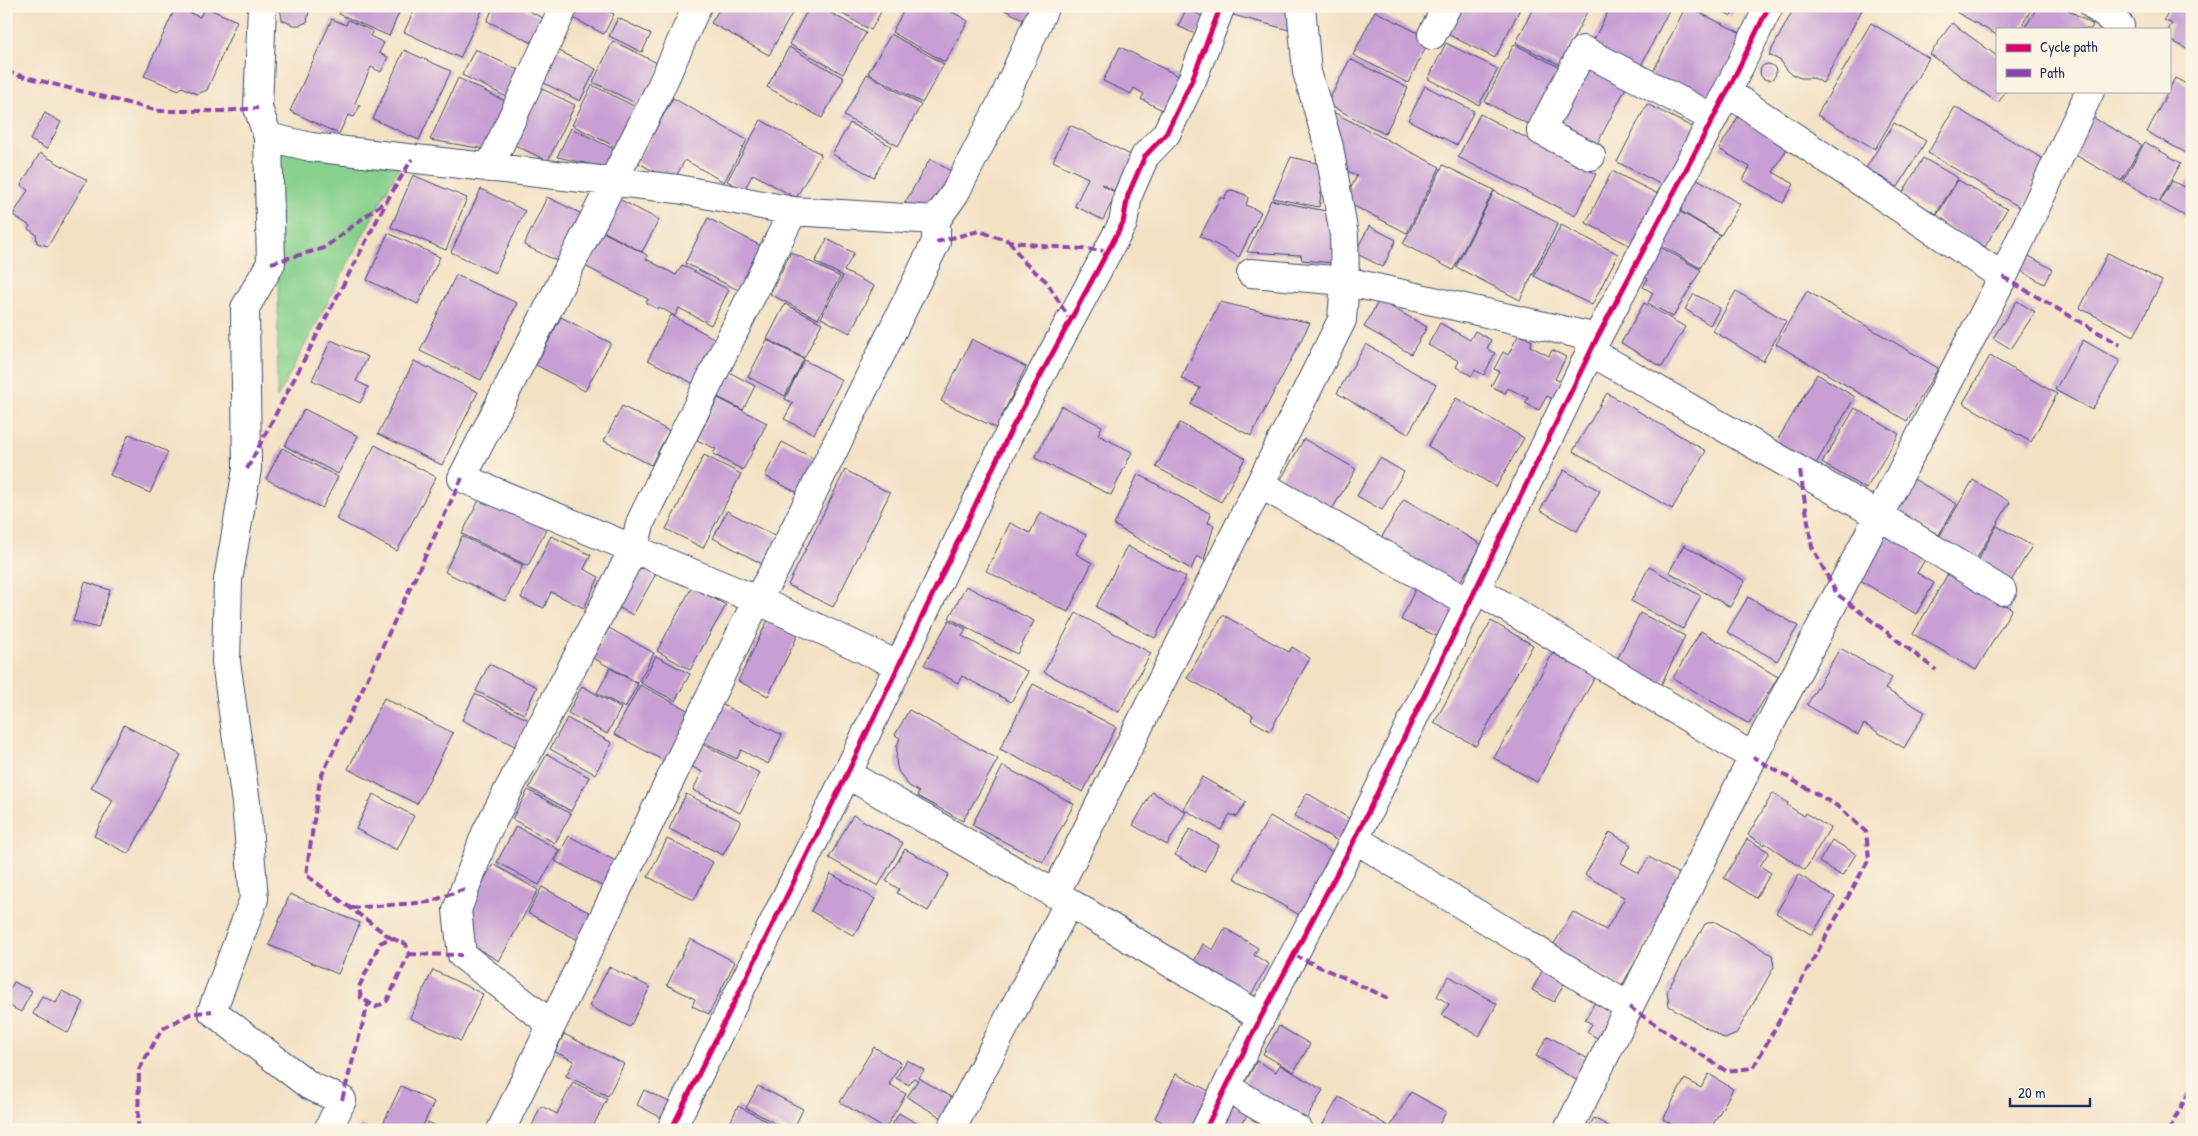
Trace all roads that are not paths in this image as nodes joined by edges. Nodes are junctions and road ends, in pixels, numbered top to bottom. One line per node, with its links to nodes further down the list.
1 (262, 6): 15 (street)
2 (564, 6): 17 (street)
3 (697, 6): 18 (street)
4 (1045, 6): 20 (street)
5 (1221, 6): 31 (street)
6 (1300, 6): 23 (street)
7 (1448, 6): 11 (street)
8 (1769, 6): 12 (street)
9 (2094, 6): 10 (street)
10 (2123, 20)
11 (1432, 35)
12 (1727, 92): 14 (street); 22 (street)
13 (2090, 92): 22 (street)
14 (1713, 118): 16 (street); 24 (street)
15 (268, 137): 17 (street); 40 (street)
16 (1591, 156)
17 (489, 168): 18 (street)
18 (612, 182): 19 (street); 27 (street)
19 (793, 211): 20 (street); 27 (street)
20 (936, 220): 30 (street)
21 (1251, 273): 23 (street)
22 (2003, 277): 26 (street)
23 (1345, 281): 24 (street); 25 (street)
24 (1594, 345): 26 (street); 29 (street)
25 (1260, 484): 29 (street); 35 (street)
26 (1878, 515): 28 (street); 32 (street)
27 (633, 550): 30 (street); 38 (street)
28 (2002, 591)
29 (1473, 596): 32 (street); 34 (street)
30 (757, 600): 31 (street); 38 (street)
31 (898, 665): 33 (street)
32 (1752, 757): 36 (street)
33 (846, 774): 35 (street); 42 (street)
34 (1355, 839): 36 (street); 37 (street)
35 (1062, 898): 37 (street); 43 (street)
36 (1630, 1007): 46 (street)
37 (1261, 1017): 39 (street)
38 (551, 1024): 41 (street)
39 (1228, 1088): 44 (street); 45 (street)
40 (328, 1130)
41 (501, 1130)
42 (671, 1130)
43 (951, 1130)
44 (1205, 1130)
45 (1298, 1130)
46 (1568, 1130)

